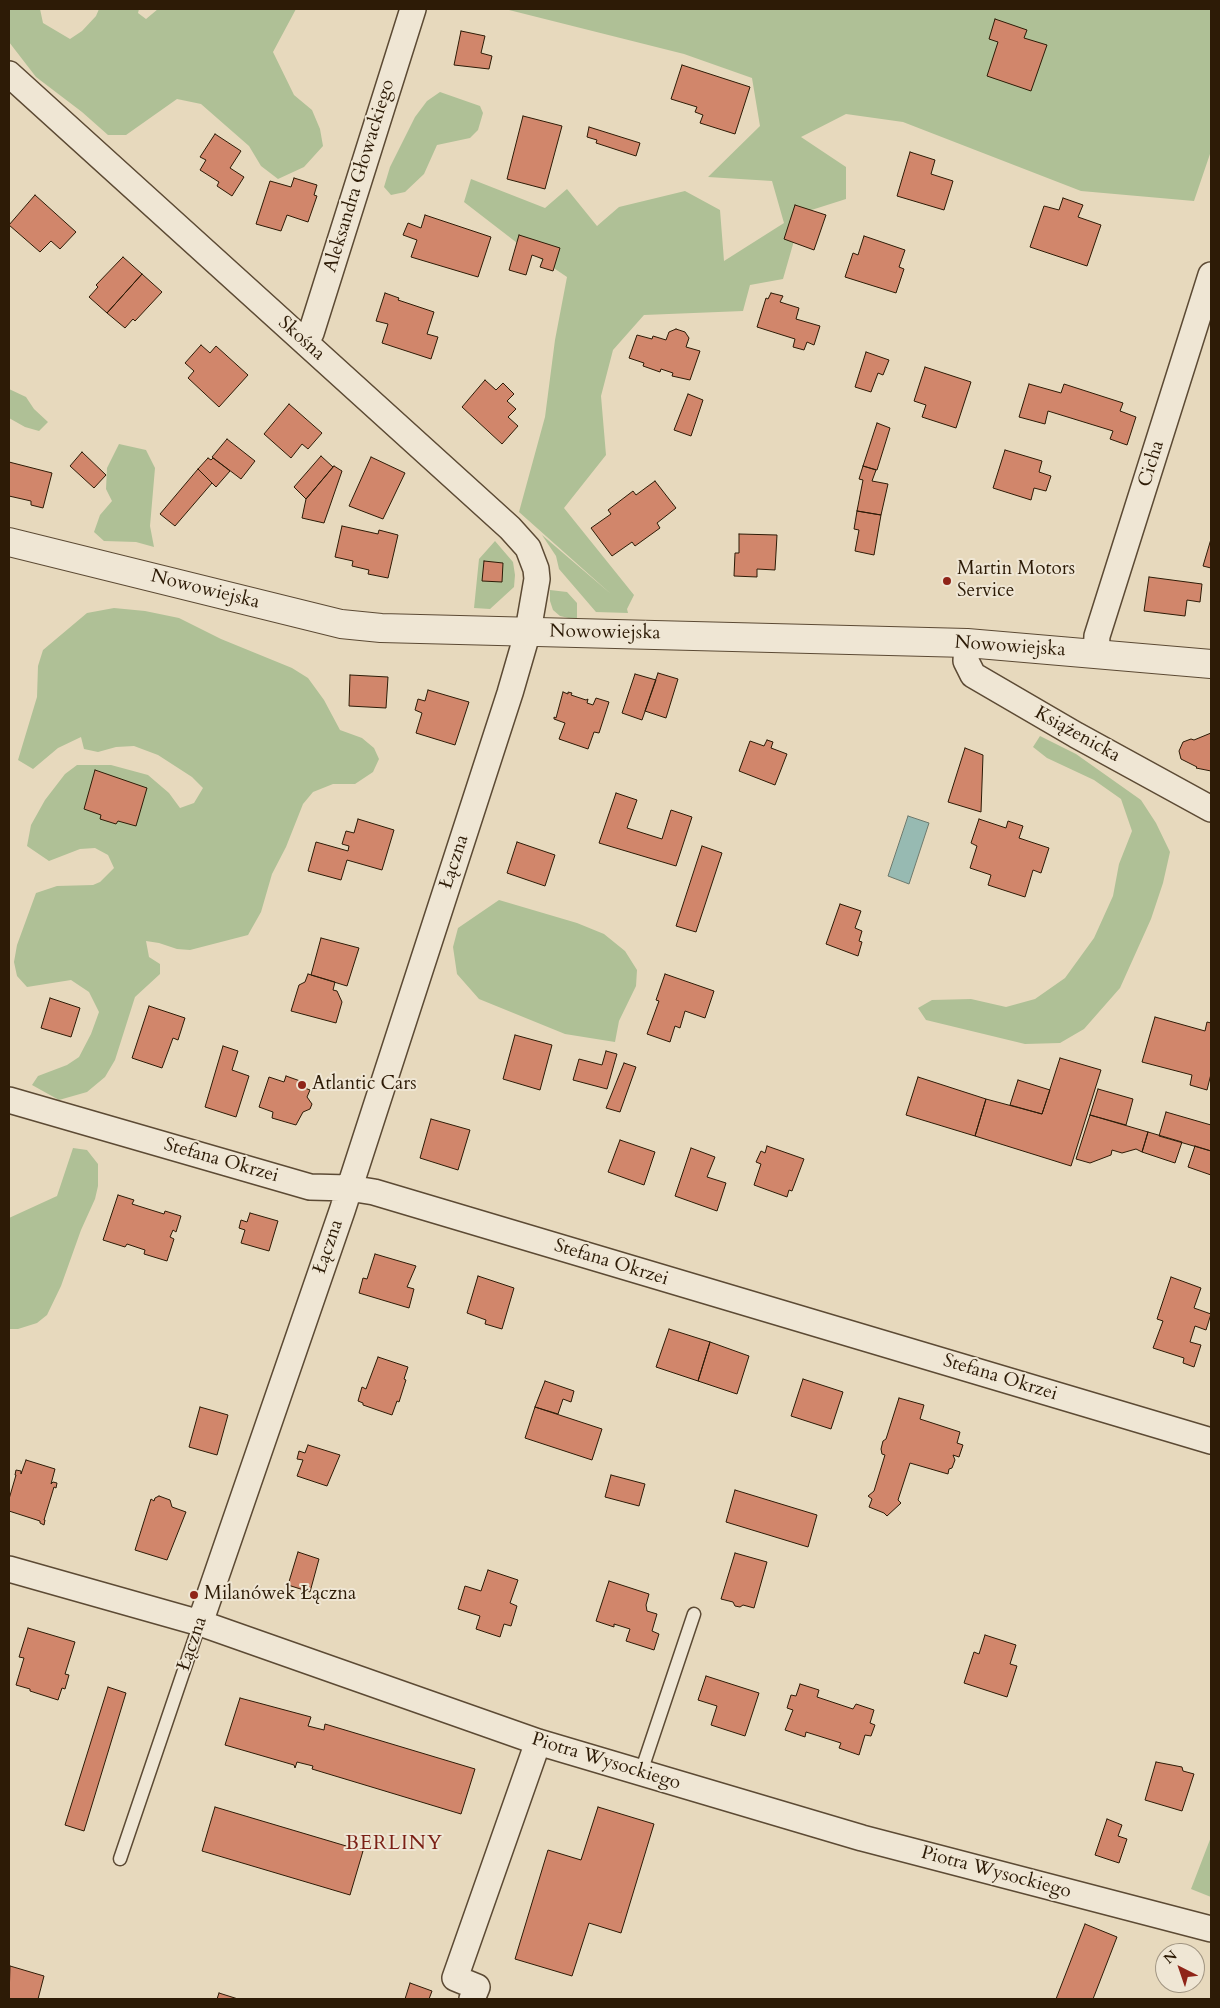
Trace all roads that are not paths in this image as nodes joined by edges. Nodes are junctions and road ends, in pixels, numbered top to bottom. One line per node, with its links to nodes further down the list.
1 (413, 9): 4 (street, Aleksandra Głowackiego)
2 (9, 74): 4 (street, Skośna)
3 (1211, 275): 8 (street, Cicha)
4 (304, 342): 6 (street, Skośna)
5 (9, 542): 6 (street, Nowowiejska)
6 (528, 631): 7 (street, Nowowiejska); 12 (street, Łączna)
7 (967, 643): 8 (street, Nowowiejska); 10 (street, Książenicka)
8 (1096, 654): 9 (street, Nowowiejska)
9 (1211, 664)
10 (1211, 809)
11 (9, 1100): 12 (street, Stefana Okrzei)
12 (348, 1188): 13 (street, Stefana Okrzei); 16 (street, Łączna)
13 (1211, 1442)
14 (9, 1569): 16 (street, Piotra Wysockiego)
15 (694, 1614): 18 (lane)
16 (200, 1623): 17 (street, Piotra Wysockiego); 19 (lane, Łączna)
17 (538, 1742): 18 (street, Piotra Wysockiego); 21 (street)
18 (641, 1772): 20 (street, Piotra Wysockiego)
19 (120, 1858)
20 (1211, 1929)
21 (472, 1999)

